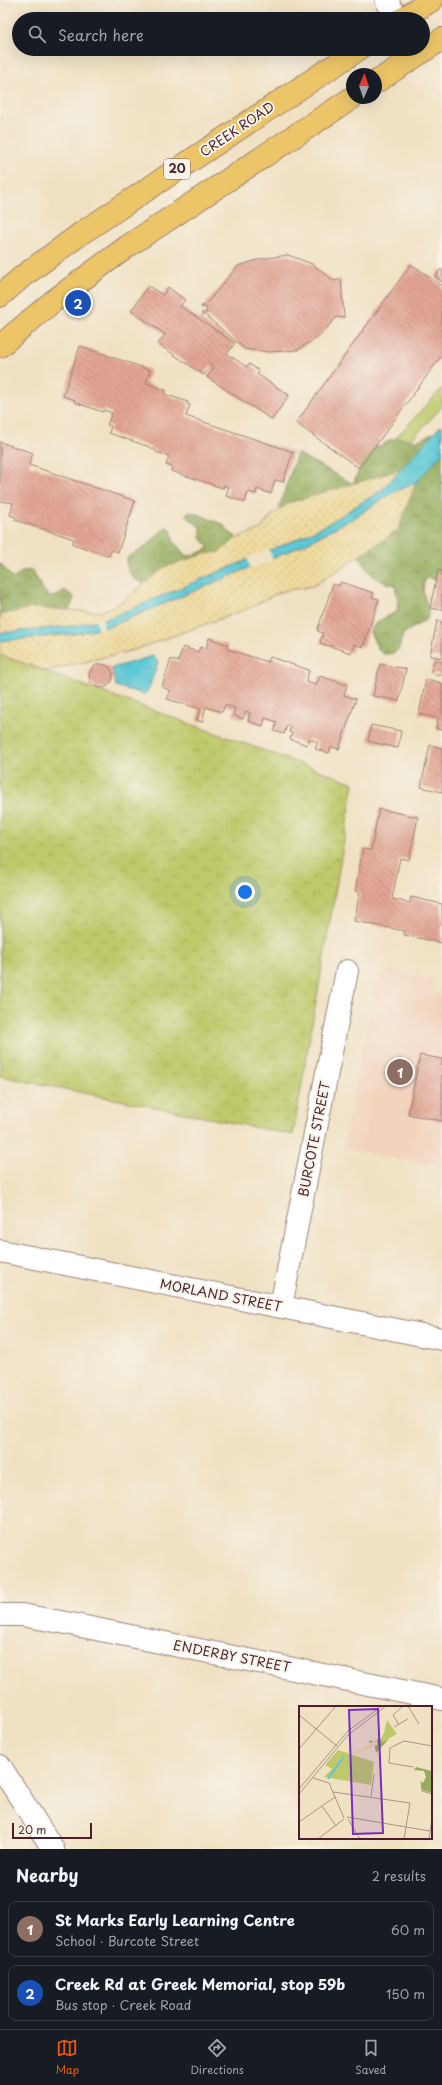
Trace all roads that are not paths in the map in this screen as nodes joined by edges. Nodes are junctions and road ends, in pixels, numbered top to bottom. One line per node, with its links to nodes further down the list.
1 (386, 0): 3 (street)
2 (432, 0): 4 (main road)
3 (394, 12)
4 (413, 12)
5 (442, 39): 6 (main road)
6 (430, 46)
7 (348, 56): 11 (main road, CREEK ROAD / 20)
8 (413, 56): 9 (main road)
9 (382, 78)
10 (346, 102): 12 (main road)
11 (0, 296)
12 (0, 346)
13 (347, 971): 15 (street, BURCOTE STREET)
14 (0, 1251): 15 (street, MORLAND STREET)
15 (282, 1306): 16 (street, MORLAND STREET)
16 (442, 1339)
17 (0, 1606): 19 (street, ENDERBY STREET)
18 (0, 1615): 19 (street, ENDERBY STREET)
19 (22, 1615): 20 (street, ENDERBY STREET)
20 (442, 1699)
21 (0, 1766): 22 (street)
22 (53, 1849)

